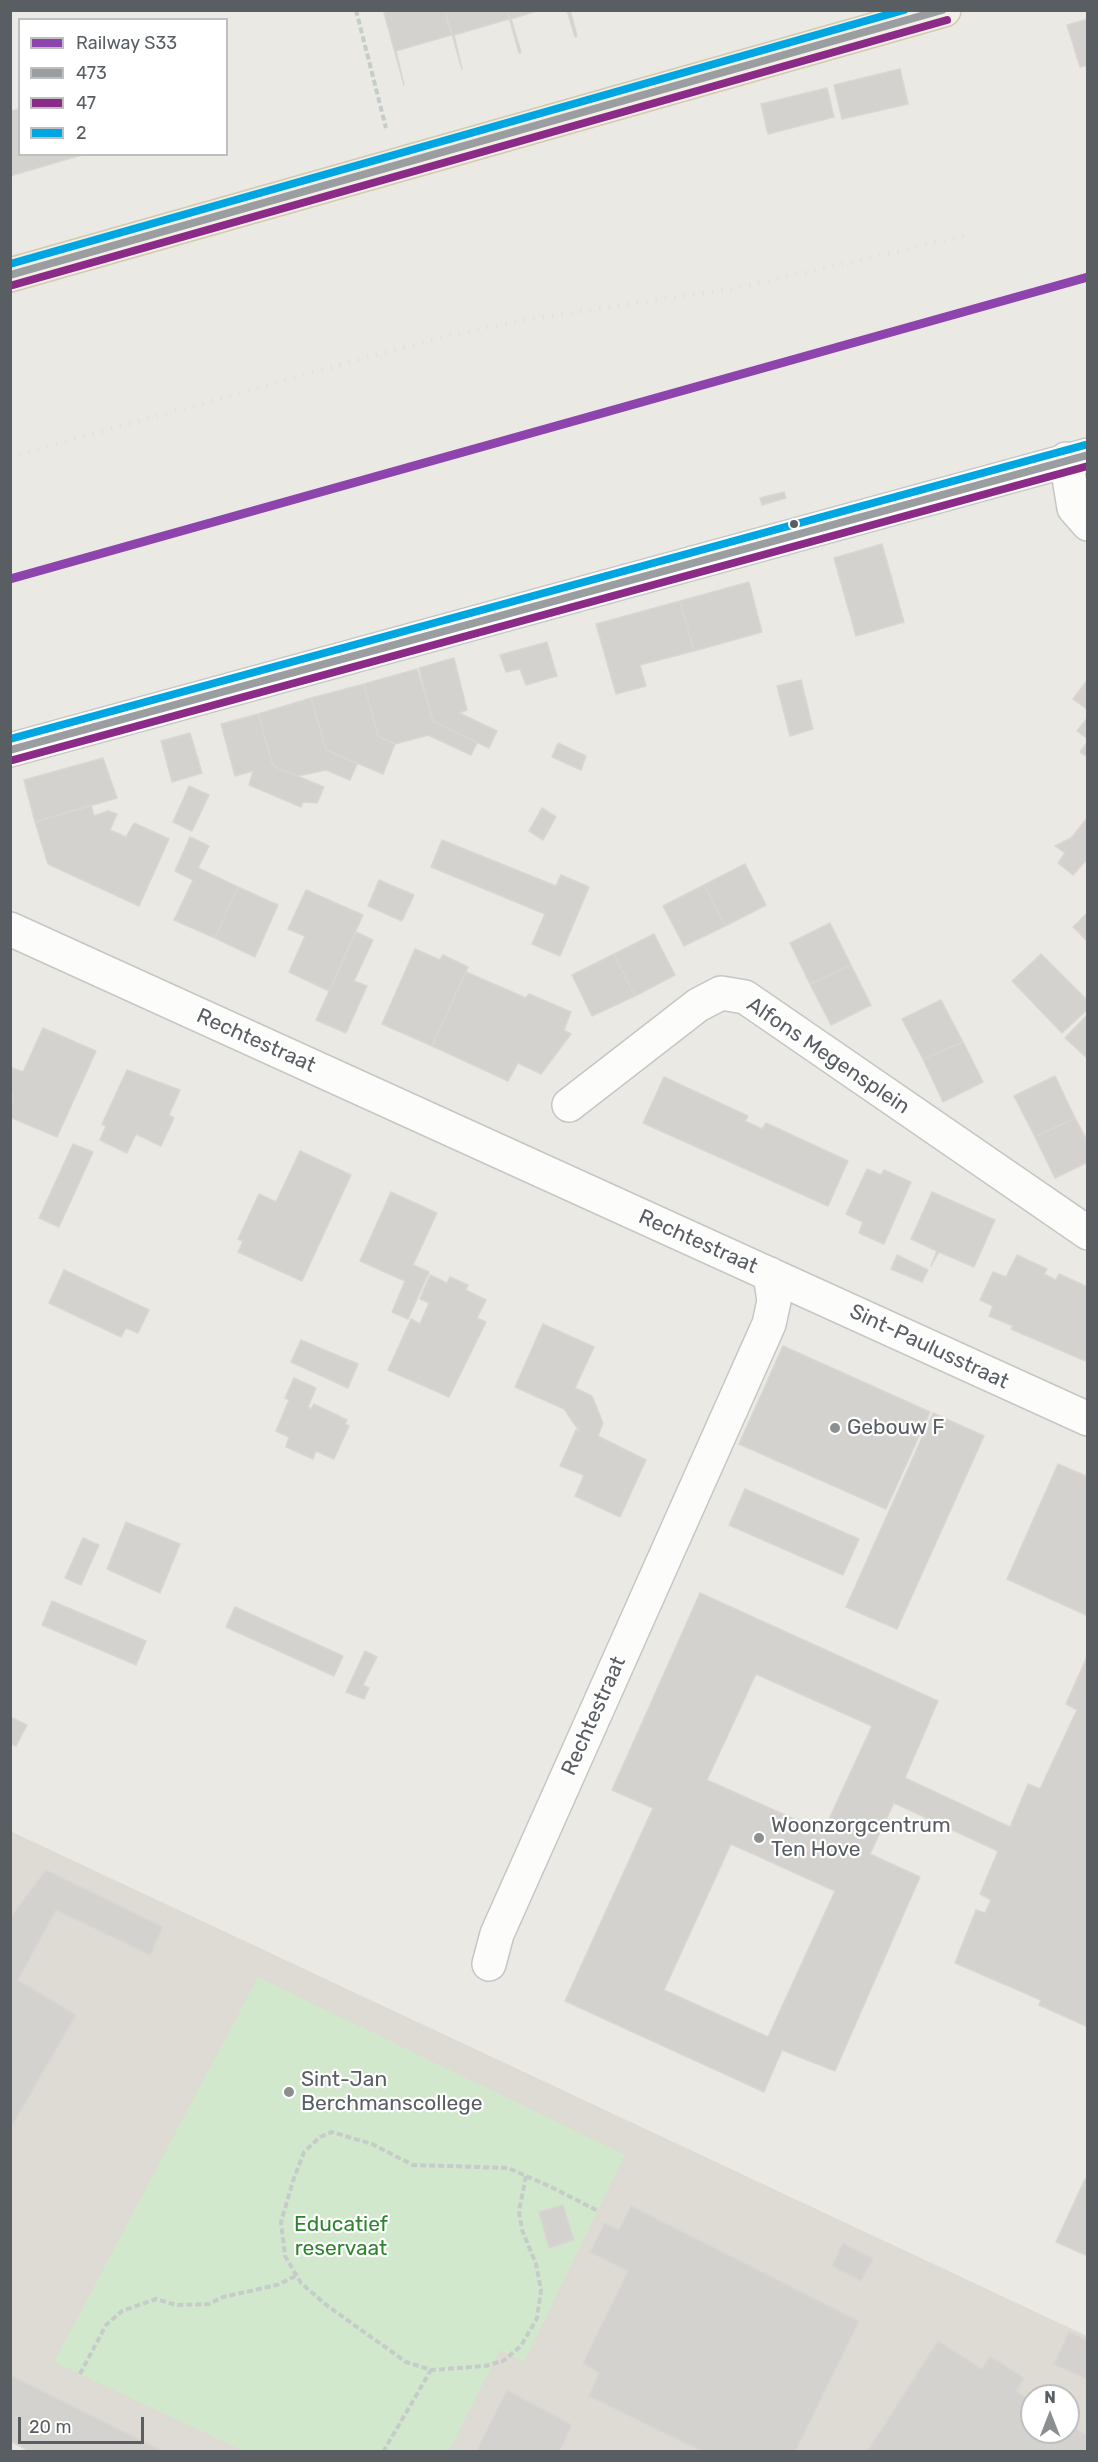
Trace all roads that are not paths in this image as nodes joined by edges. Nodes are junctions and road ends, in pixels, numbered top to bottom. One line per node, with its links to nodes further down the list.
1 (925, 13): 2 (main road)
2 (10, 274)
3 (1077, 457): 4 (street); 5 (street)
4 (1088, 525)
5 (10, 750)
6 (10, 929): 9 (street, Rechtestraat)
7 (569, 1105): 8 (street, Alfons Megensplein)
8 (1088, 1233)
9 (770, 1274): 10 (street, Sint-Paulusstraat); 11 (street, Rechtestraat)
10 (1088, 1419)
11 (489, 1964)

